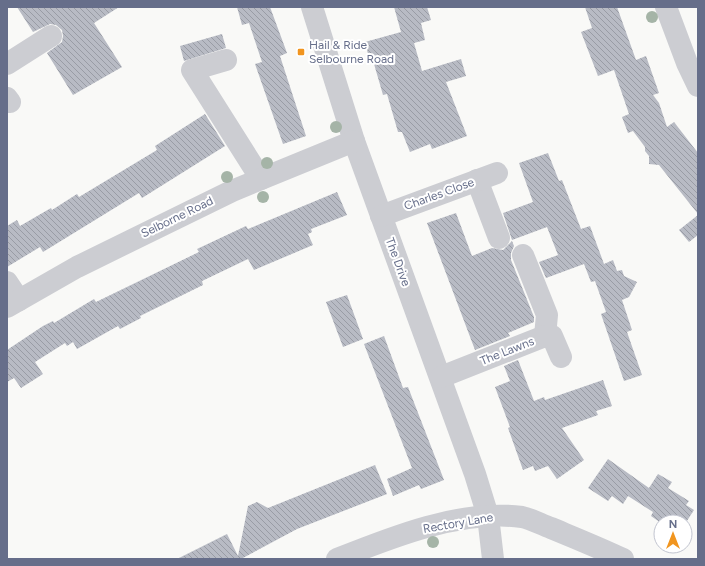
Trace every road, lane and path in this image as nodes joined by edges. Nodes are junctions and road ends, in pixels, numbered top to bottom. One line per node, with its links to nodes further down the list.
1 (312, 7): 7 (street, The Drive)
2 (666, 7): 6 (street)
3 (51, 36): 5 (street)
4 (226, 60): 8 (street)
5 (7, 64)
6 (698, 86)
7 (354, 141): 8 (street, Selborne Road); 9 (street, The Drive)
8 (261, 179): 13 (street, Selborne Road)
9 (381, 216): 10 (street, Charles Close); 16 (street, The Drive)
10 (499, 238)
11 (523, 255): 14 (street)
12 (7, 282): 13 (street)
13 (13, 303)
14 (545, 336): 15 (street, The Lawns); 16 (street, The Lawns)
15 (561, 357)
16 (441, 377): 17 (street, The Drive)
17 (488, 516): 18 (street, Rectory Lane); 19 (street, The Drive); 20 (street, Rectory Lane)
18 (337, 559)
19 (493, 559)
20 (623, 559)

